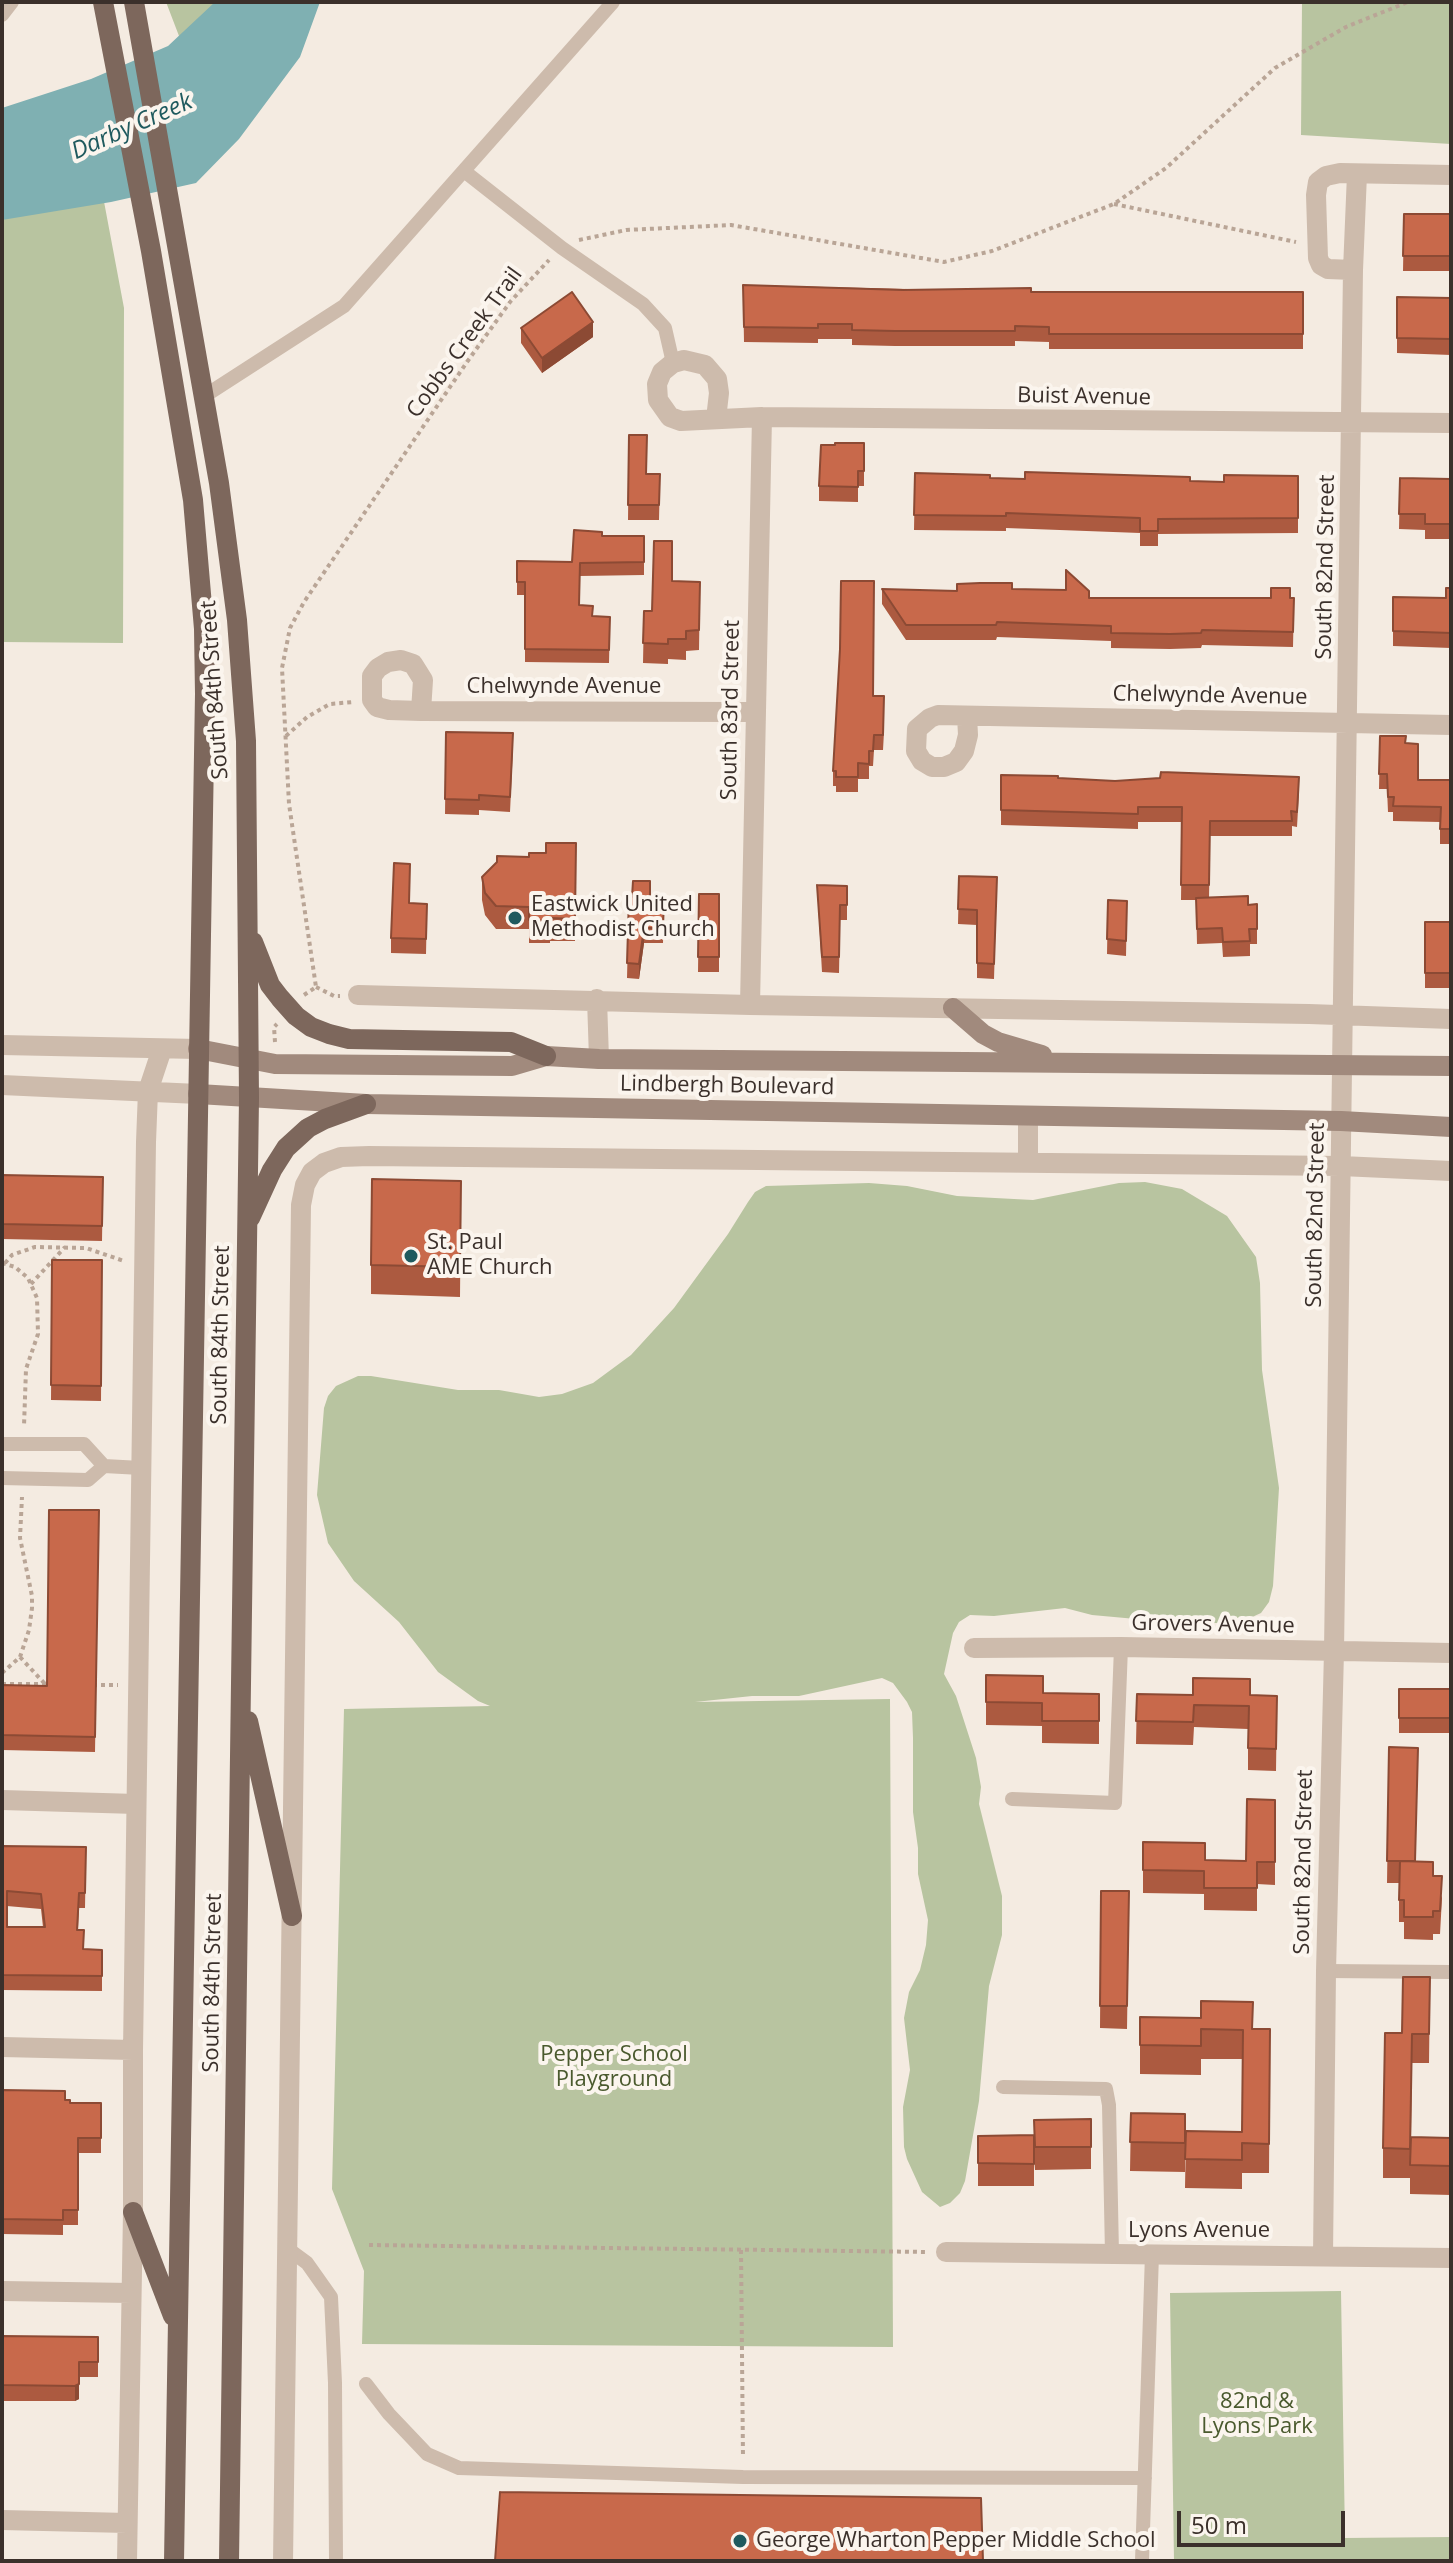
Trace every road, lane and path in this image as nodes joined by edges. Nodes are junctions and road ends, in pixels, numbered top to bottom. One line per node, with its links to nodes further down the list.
1 (12, 2): 6 (lane)
2 (103, 2): 38 (main road, South 84th Street)
3 (613, 2): 7 (lane)
4 (1408, 2): 10 (path, Cobbs Creek Trail)
5 (135, 9): 15 (main road, South 84th Street)
6 (2, 15)
7 (464, 171): 12 (lane); 15 (lane)
8 (1357, 174): 9 (street); 11 (street); 13 (street, South 82nd Street)
9 (1451, 175)
10 (1114, 204): 11 (path); 12 (path, Cobbs Creek Trail)
11 (1318, 246): 13 (street)
12 (562, 248): 14 (lane); 26 (path, Cobbs Creek Trail)
13 (1353, 270): 18 (street, South 82nd Street)
14 (673, 363): 17 (street); 17 (street, Buist Avenue)
15 (203, 397): 27 (main road, South 84th Street)
16 (762, 417): 17 (street, Buist Avenue); 18 (street, Buist Avenue); 22 (street, South 83rd Street)
17 (716, 419)
18 (1352, 423): 19 (street, Buist Avenue); 24 (street, South 82nd Street)
19 (1451, 423)
20 (372, 700): 21 (street, Chelwynde Avenue); 21 (street); 26 (path)
21 (421, 711): 22 (street, Chelwynde Avenue)
22 (755, 712): 31 (street, South 83rd Street)
23 (967, 716): 24 (street, Chelwynde Avenue)
24 (1348, 723): 25 (street, Chelwynde Avenue); 33 (street, South 82nd Street)
25 (1451, 725)
26 (286, 736): 30 (path, Cobbs Creek Trail)
27 (247, 924): 40 (main road); 41 (main road, South 84th Street)
28 (358, 995): 29 (street)
29 (597, 999): 31 (street); 42 (street, Lindbergh Boulevard)
30 (298, 1000)
31 (750, 1005): 32 (street)
32 (953, 1008): 33 (street); 43 (main road)
33 (1342, 1015): 34 (street); 44 (street, South 82nd Street)
34 (1451, 1019)
35 (274, 1027): 39 (path)
36 (2, 1045): 37 (street, Lindbergh Boulevard)
37 (162, 1049): 38 (street, Lindbergh Boulevard); 47 (street)
38 (198, 1049): 41 (main road, Lindbergh Boulevard); 48 (main road, South 84th Street)
39 (275, 1051)
40 (546, 1056): 41 (main road, Lindbergh Boulevard); 42 (main road, Lindbergh Boulevard)
41 (248, 1059): 49 (main road, South 84th Street)
42 (599, 1059): 43 (main road, Lindbergh Boulevard)
43 (1077, 1063): 44 (main road, Lindbergh Boulevard)
44 (1341, 1066): 45 (main road, Lindbergh Boulevard); 52 (street, South 82nd Street)
45 (1451, 1066)
46 (2, 1085): 47 (street, Lindbergh Boulevard)
47 (148, 1091): 48 (street, Lindbergh Boulevard); 65 (street)
48 (198, 1094): 49 (main road, Lindbergh Boulevard); 100 (main road, South 84th Street)
49 (249, 1098): 50 (main road, Lindbergh Boulevard); 57 (main road, South 84th Street)
50 (366, 1104): 51 (main road, Lindbergh Boulevard); 57 (main road)
51 (1028, 1116): 52 (main road, Lindbergh Boulevard); 54 (street)
52 (1341, 1121): 53 (main road, Lindbergh Boulevard); 55 (street, South 82nd Street)
53 (1451, 1127)
54 (1028, 1163): 55 (street); 83 (street)
55 (1341, 1166): 56 (street); 70 (street, South 82nd Street)
56 (1451, 1171)
57 (247, 1225): 79 (main road, South 84th Street)
58 (65, 1247): 59 (path); 60 (path); 61 (path)
59 (124, 1261)
60 (3, 1263): 61 (path)
61 (30, 1284): 62 (path)
62 (24, 1414)
63 (2, 1444): 64 (lane)
64 (104, 1466): 65 (lane); 66 (lane)
65 (141, 1468): 82 (street)
66 (2, 1478)
67 (21, 1509): 72 (path)
68 (1121, 1647): 69 (street, Grovers Avenue); 70 (street, Grovers Avenue); 80 (lane)
69 (974, 1648)
70 (1334, 1651): 71 (street, Grovers Avenue); 84 (street, South 82nd Street)
71 (1451, 1653)
72 (20, 1657): 73 (path); 75 (path)
73 (2, 1673)
74 (2, 1684): 75 (path)
75 (45, 1684): 76 (path)
76 (59, 1685)
77 (89, 1685): 78 (path)
78 (118, 1685)
79 (240, 1685): 83 (main road); 108 (main road, South 84th Street)
80 (1012, 1799)
81 (2, 1800): 82 (street)
82 (136, 1804): 87 (street)
83 (292, 1916): 91 (street)
84 (1326, 1971): 85 (lane); 96 (street, South 82nd Street)
85 (1451, 1972)
86 (2, 2047): 87 (street)
87 (133, 2050): 89 (street)
88 (1003, 2087): 94 (lane)
89 (133, 2212): 99 (street); 100 (main road)
90 (369, 2245): 92 (path)
91 (288, 2249): 109 (street); 110 (lane)
92 (741, 2250): 93 (path); 102 (path)
93 (946, 2252): 94 (street, Lyons Avenue)
94 (1112, 2254): 95 (street, Lyons Avenue)
95 (1152, 2254): 96 (street, Lyons Avenue); 103 (lane)
96 (1323, 2256): 97 (street, Lyons Avenue)
97 (1451, 2258)
98 (2, 2291): 99 (street)
99 (131, 2293): 105 (street)
100 (177, 2327): 107 (main road, South 84th Street)
101 (366, 2384): 102 (lane)
102 (743, 2477): 103 (lane)
103 (1145, 2478): 111 (lane)
104 (2, 2520): 105 (street)
105 (127, 2523): 106 (street)
106 (127, 2561)
107 (174, 2561)
108 (229, 2561)
109 (283, 2561)
110 (336, 2561)
111 (1142, 2561)

